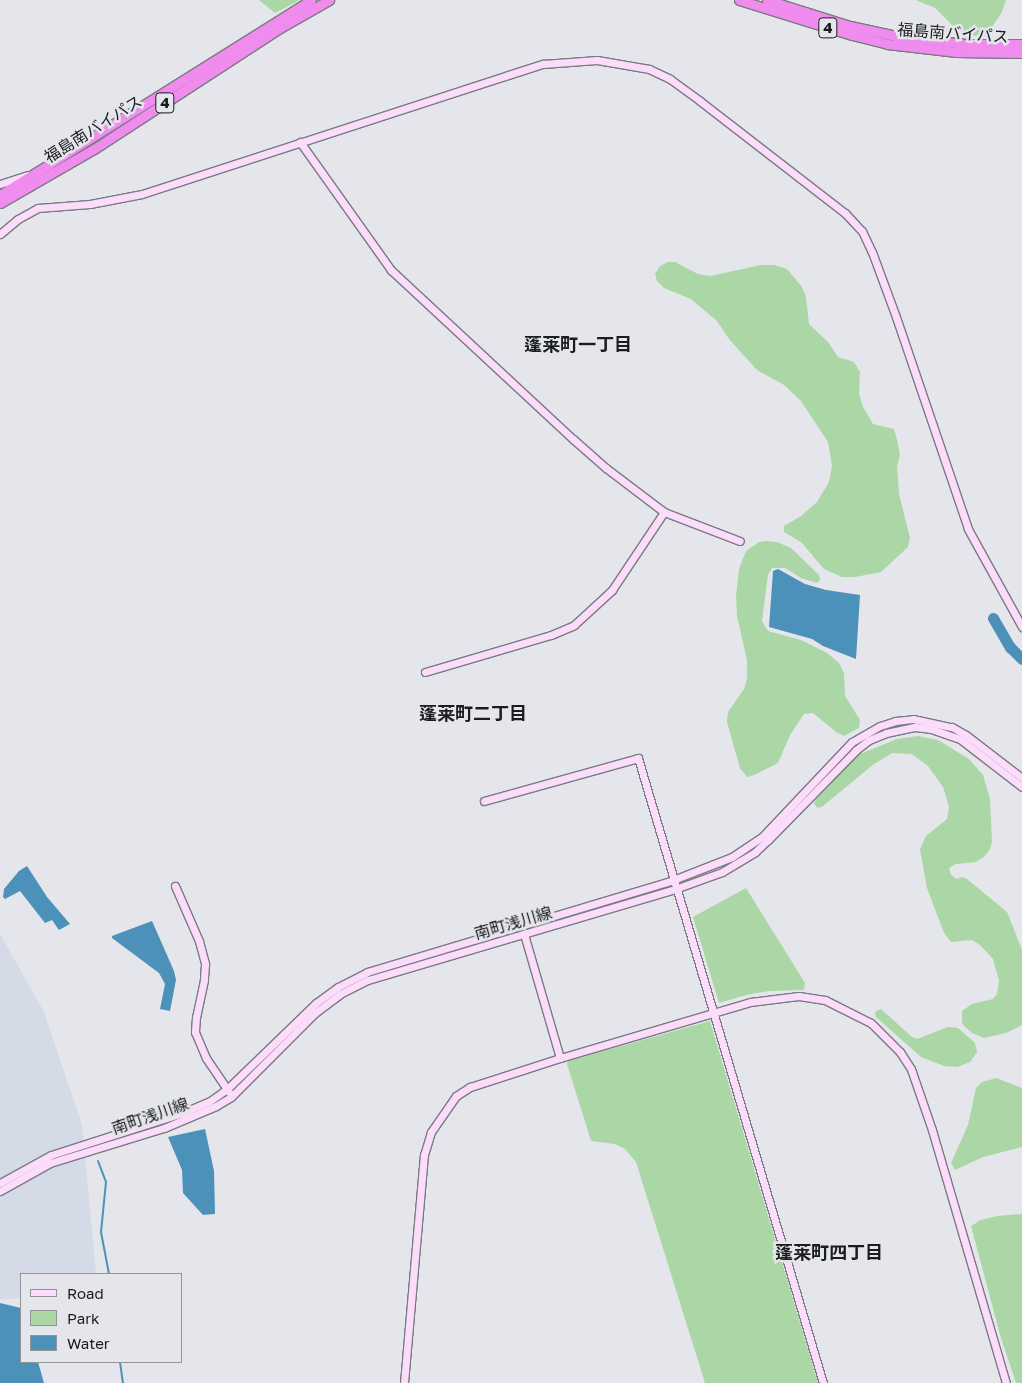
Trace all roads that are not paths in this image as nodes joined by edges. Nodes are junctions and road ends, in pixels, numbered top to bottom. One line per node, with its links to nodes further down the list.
1 (311, 0): 10 (highway, 福島南バイパス / 4)
2 (328, 0): 12 (highway, 福島南バイパス / 4)
3 (739, 0): 5 (highway, 福島南バイパス / 4)
4 (766, 0): 5 (highway, 福島南バイパス / 4)
5 (919, 44): 7 (highway, 福島南バイパス / 4)
6 (1022, 44): 7 (highway, 福島南バイパス / 4)
7 (938, 46): 8 (highway, 福島南バイパス / 4)
8 (1022, 53)
9 (300, 142): 16 (street); 17 (street); 19 (street)
10 (37, 172): 11 (street); 13 (highway, 福島南バイパス / 4)
11 (0, 184)
12 (22, 190): 14 (highway, 福島南バイパス / 4); 15 (highway)
13 (0, 194)
14 (0, 203)
15 (0, 208)
16 (0, 234)
17 (664, 512): 18 (street); 20 (street)
18 (740, 541)
19 (1022, 627)
20 (424, 672)
21 (1022, 778): 24 (street, 南町浅川線)
22 (1022, 787): 26 (street, 南町浅川線)
23 (484, 801): 24 (street)
24 (673, 880): 26 (street); 30 (street, 南町浅川線)
25 (175, 886): 30 (street)
26 (676, 889): 27 (street, 南町浅川線); 28 (street)
27 (524, 934): 29 (street); 31 (street, 南町浅川線)
28 (715, 1013): 29 (street); 35 (street); 36 (street)
29 (560, 1058): 34 (street)
30 (227, 1089): 31 (street); 32 (street, 南町浅川線)
31 (231, 1097): 33 (street, 南町浅川線)
32 (0, 1183)
33 (0, 1191)
34 (404, 1383)
35 (823, 1383)
36 (1006, 1383)

